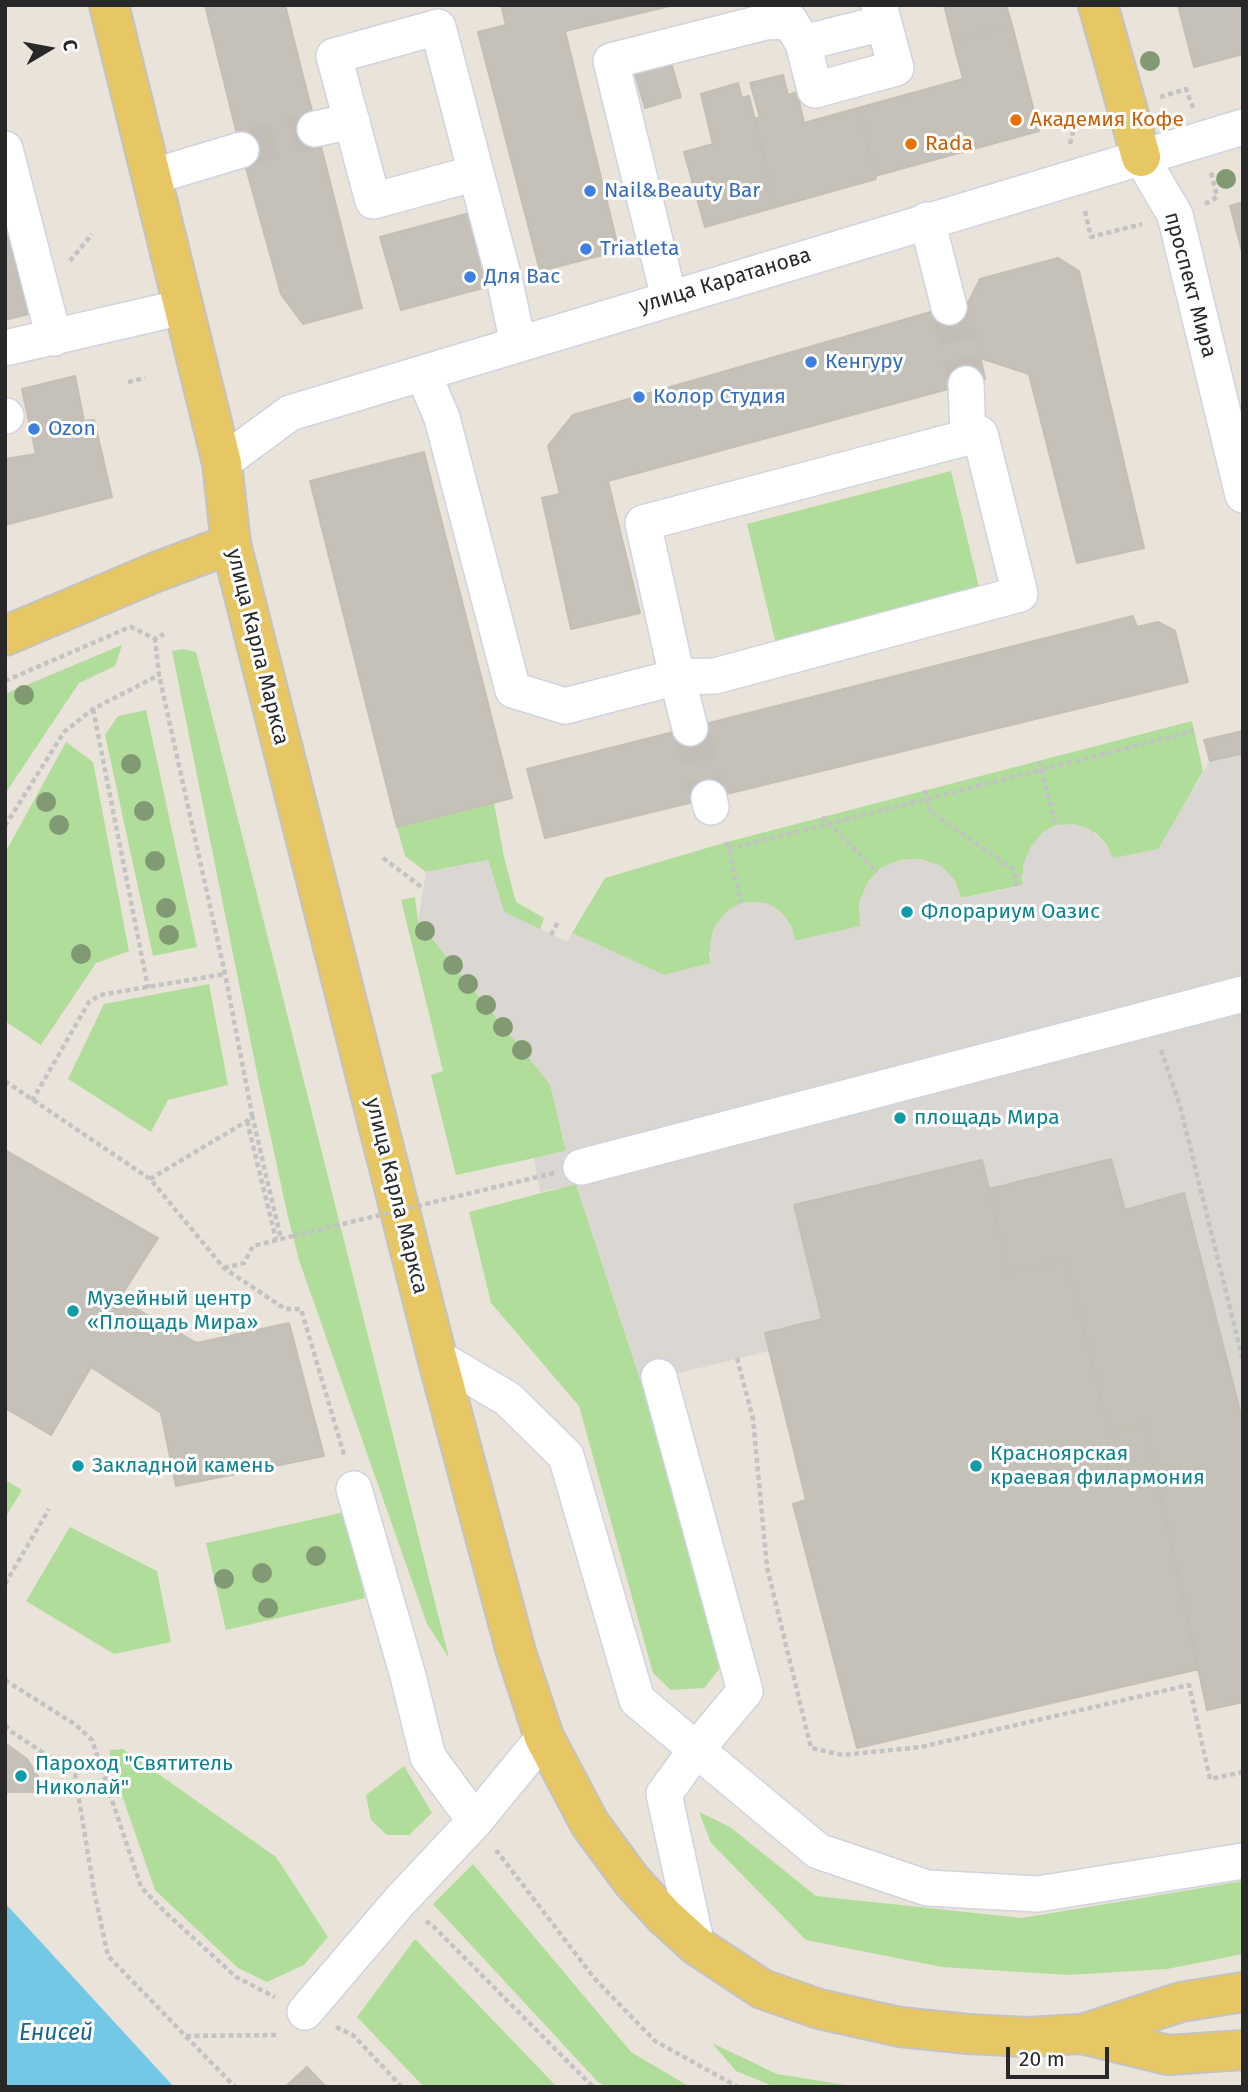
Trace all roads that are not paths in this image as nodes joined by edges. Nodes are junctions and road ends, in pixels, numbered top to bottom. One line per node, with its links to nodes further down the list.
1 (108, 5): 14 (main road, улица Карла Маркса)
2 (1098, 5): 12 (main road, проспект Мира)
3 (763, 14): 6 (street); 16 (street)
4 (881, 14): 6 (street); 6 (street)
5 (442, 16): 7 (street); 13 (street)
6 (803, 43)
7 (352, 121): 9 (street); 13 (street)
8 (1243, 127): 12 (street, улица Каратанова)
9 (315, 129)
10 (5, 149): 19 (street)
11 (241, 150): 14 (street)
12 (1141, 157): 15 (street, улица Каратанова); 26 (street, проспект Мира)
13 (477, 173): 20 (street)
14 (151, 177): 17 (main road, улица Карла Маркса)
15 (927, 220): 16 (street, улица Каратанова); 18 (street)
16 (669, 298): 20 (street, улица Каратанова)
17 (183, 307): 19 (street); 25 (main road, улица Карла Маркса)
18 (949, 307)
19 (54, 338): 21 (street)
20 (518, 344): 22 (street, улица Каратанова)
21 (5, 348)
22 (423, 373): 25 (street, улица Каратанова); 29 (street)
23 (966, 384): 24 (street)
24 (968, 438): 29 (street); 29 (street)
25 (222, 463): 27 (main road, улица Карла Маркса)
26 (1243, 495)
27 (231, 544): 28 (main road); 33 (main road, улица Карла Маркса)
28 (5, 636)
29 (677, 677): 30 (street)
30 (690, 728)
31 (1243, 995): 32 (street)
32 (567, 1170)
33 (437, 1357): 36 (main road, улица Карла Маркса); 37 (street)
34 (659, 1377): 37 (street)
35 (354, 1489): 38 (street)
36 (544, 1737): 38 (street); 40 (main road, улица Карла Маркса)
37 (696, 1750): 39 (street); 40 (street)
38 (475, 1821): 42 (street)
39 (1243, 1861)
40 (697, 1946): 43 (main road, улица Карла Маркса)
41 (1243, 1992): 43 (main road, улица Карла Маркса)
42 (294, 2024)
43 (1082, 2034): 44 (main road, улица Карла Маркса)
44 (1243, 2050)

